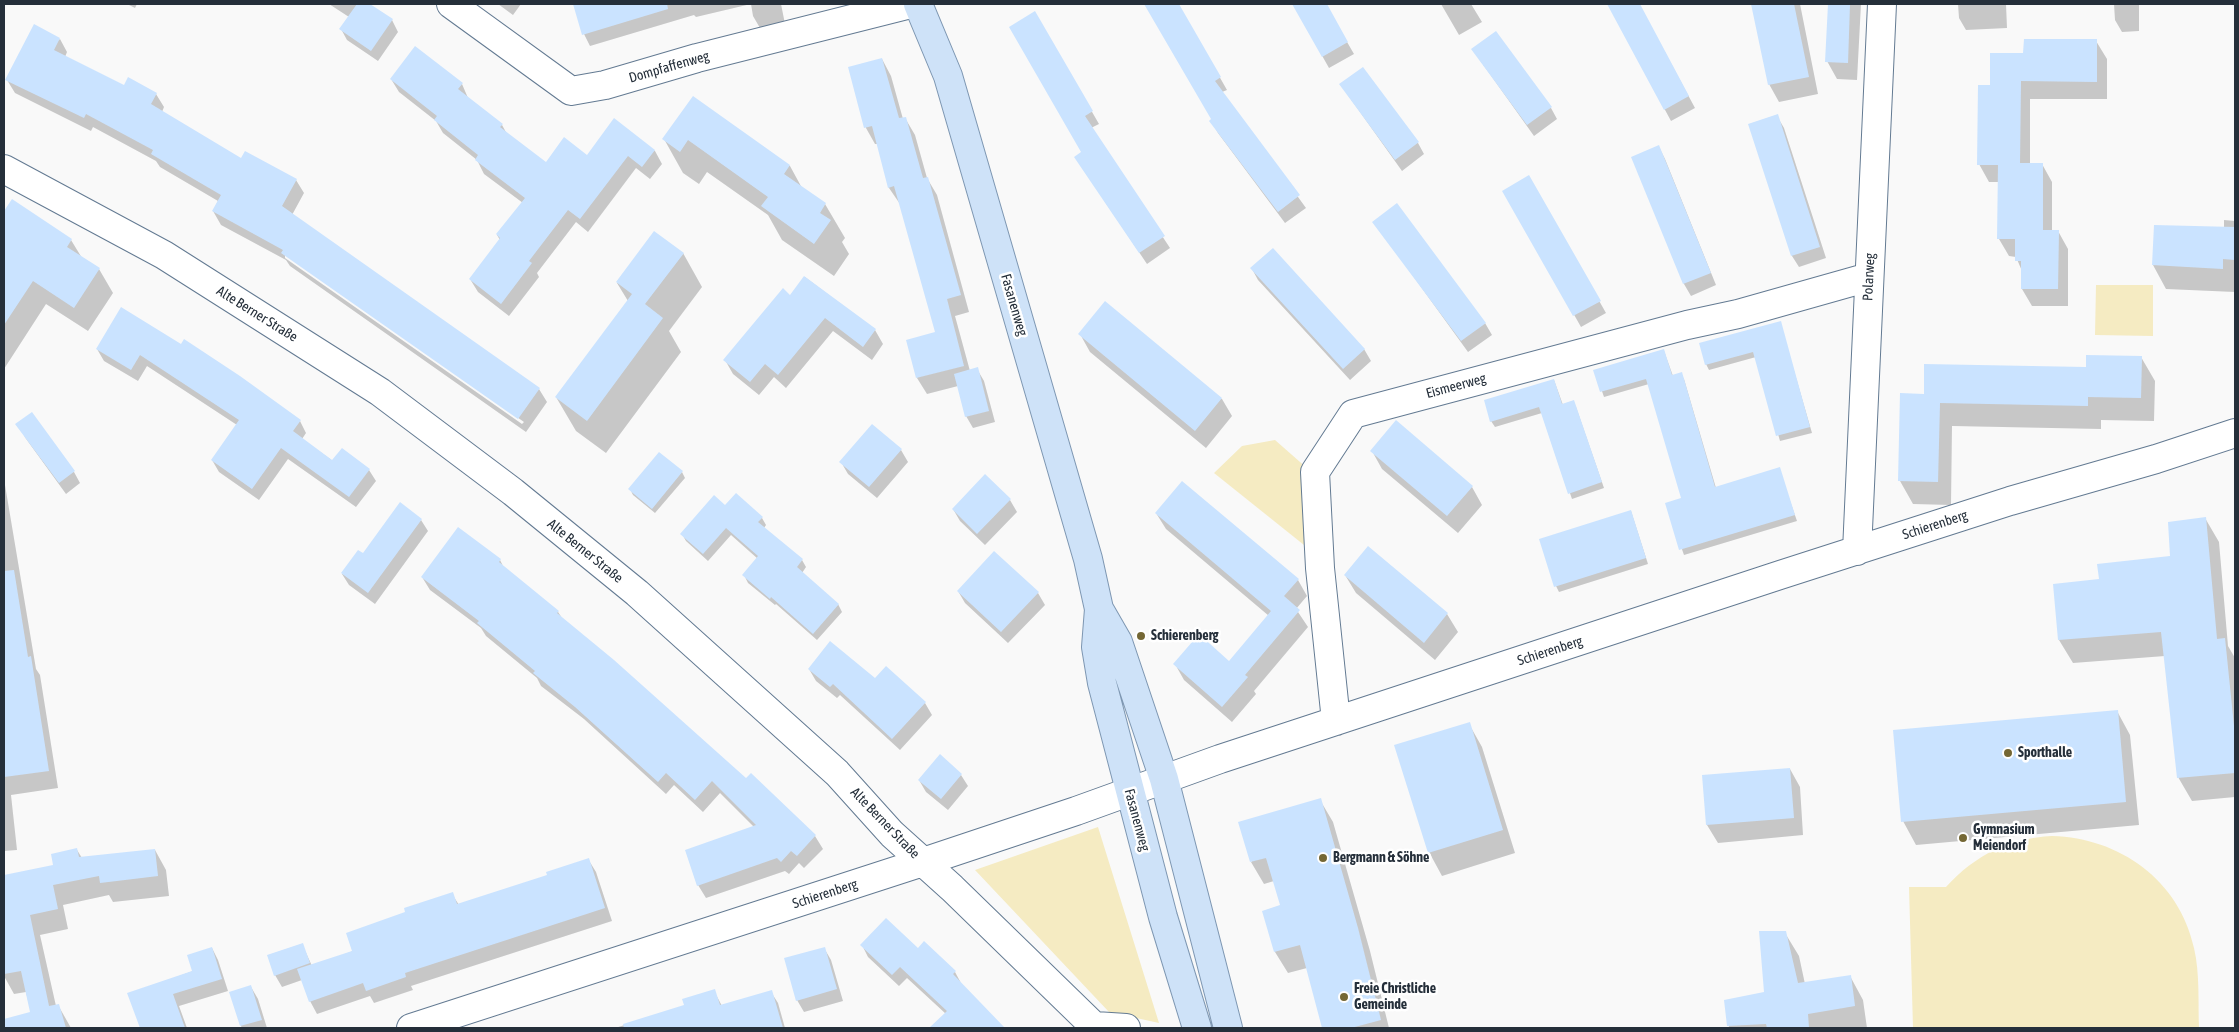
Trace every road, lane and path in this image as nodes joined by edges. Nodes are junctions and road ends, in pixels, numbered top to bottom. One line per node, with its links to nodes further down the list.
1 (451, 4): 2 (street, Dompfaffenweg)
2 (912, 4)
3 (918, 4): 9 (main road, Fasanenweg)
4 (1882, 4): 6 (street, Polarweg)
5 (4, 169): 13 (street, Alte Berner Straße)
6 (1868, 277): 8 (street, Polarweg); 10 (street, Eismeerweg)
7 (2235, 433): 8 (street, Schierenberg)
8 (1857, 551): 10 (street, Schierenberg)
9 (1099, 609): 11 (main road, Fasanenweg); 12 (main road, Fasanenweg)
10 (1336, 721): 11 (street, Schierenberg)
11 (1164, 779): 12 (street, Schierenberg); 14 (main road, Fasanenweg)
12 (1129, 792): 13 (street, Schierenberg); 18 (main road, Fasanenweg)
13 (924, 862): 15 (street, Alte Berner Straße); 16 (street, Schierenberg)
14 (1227, 1024)
15 (1095, 1027): 17 (street, Alte Berner Straße)
16 (411, 1028)
17 (1126, 1028)
18 (1197, 1028)

